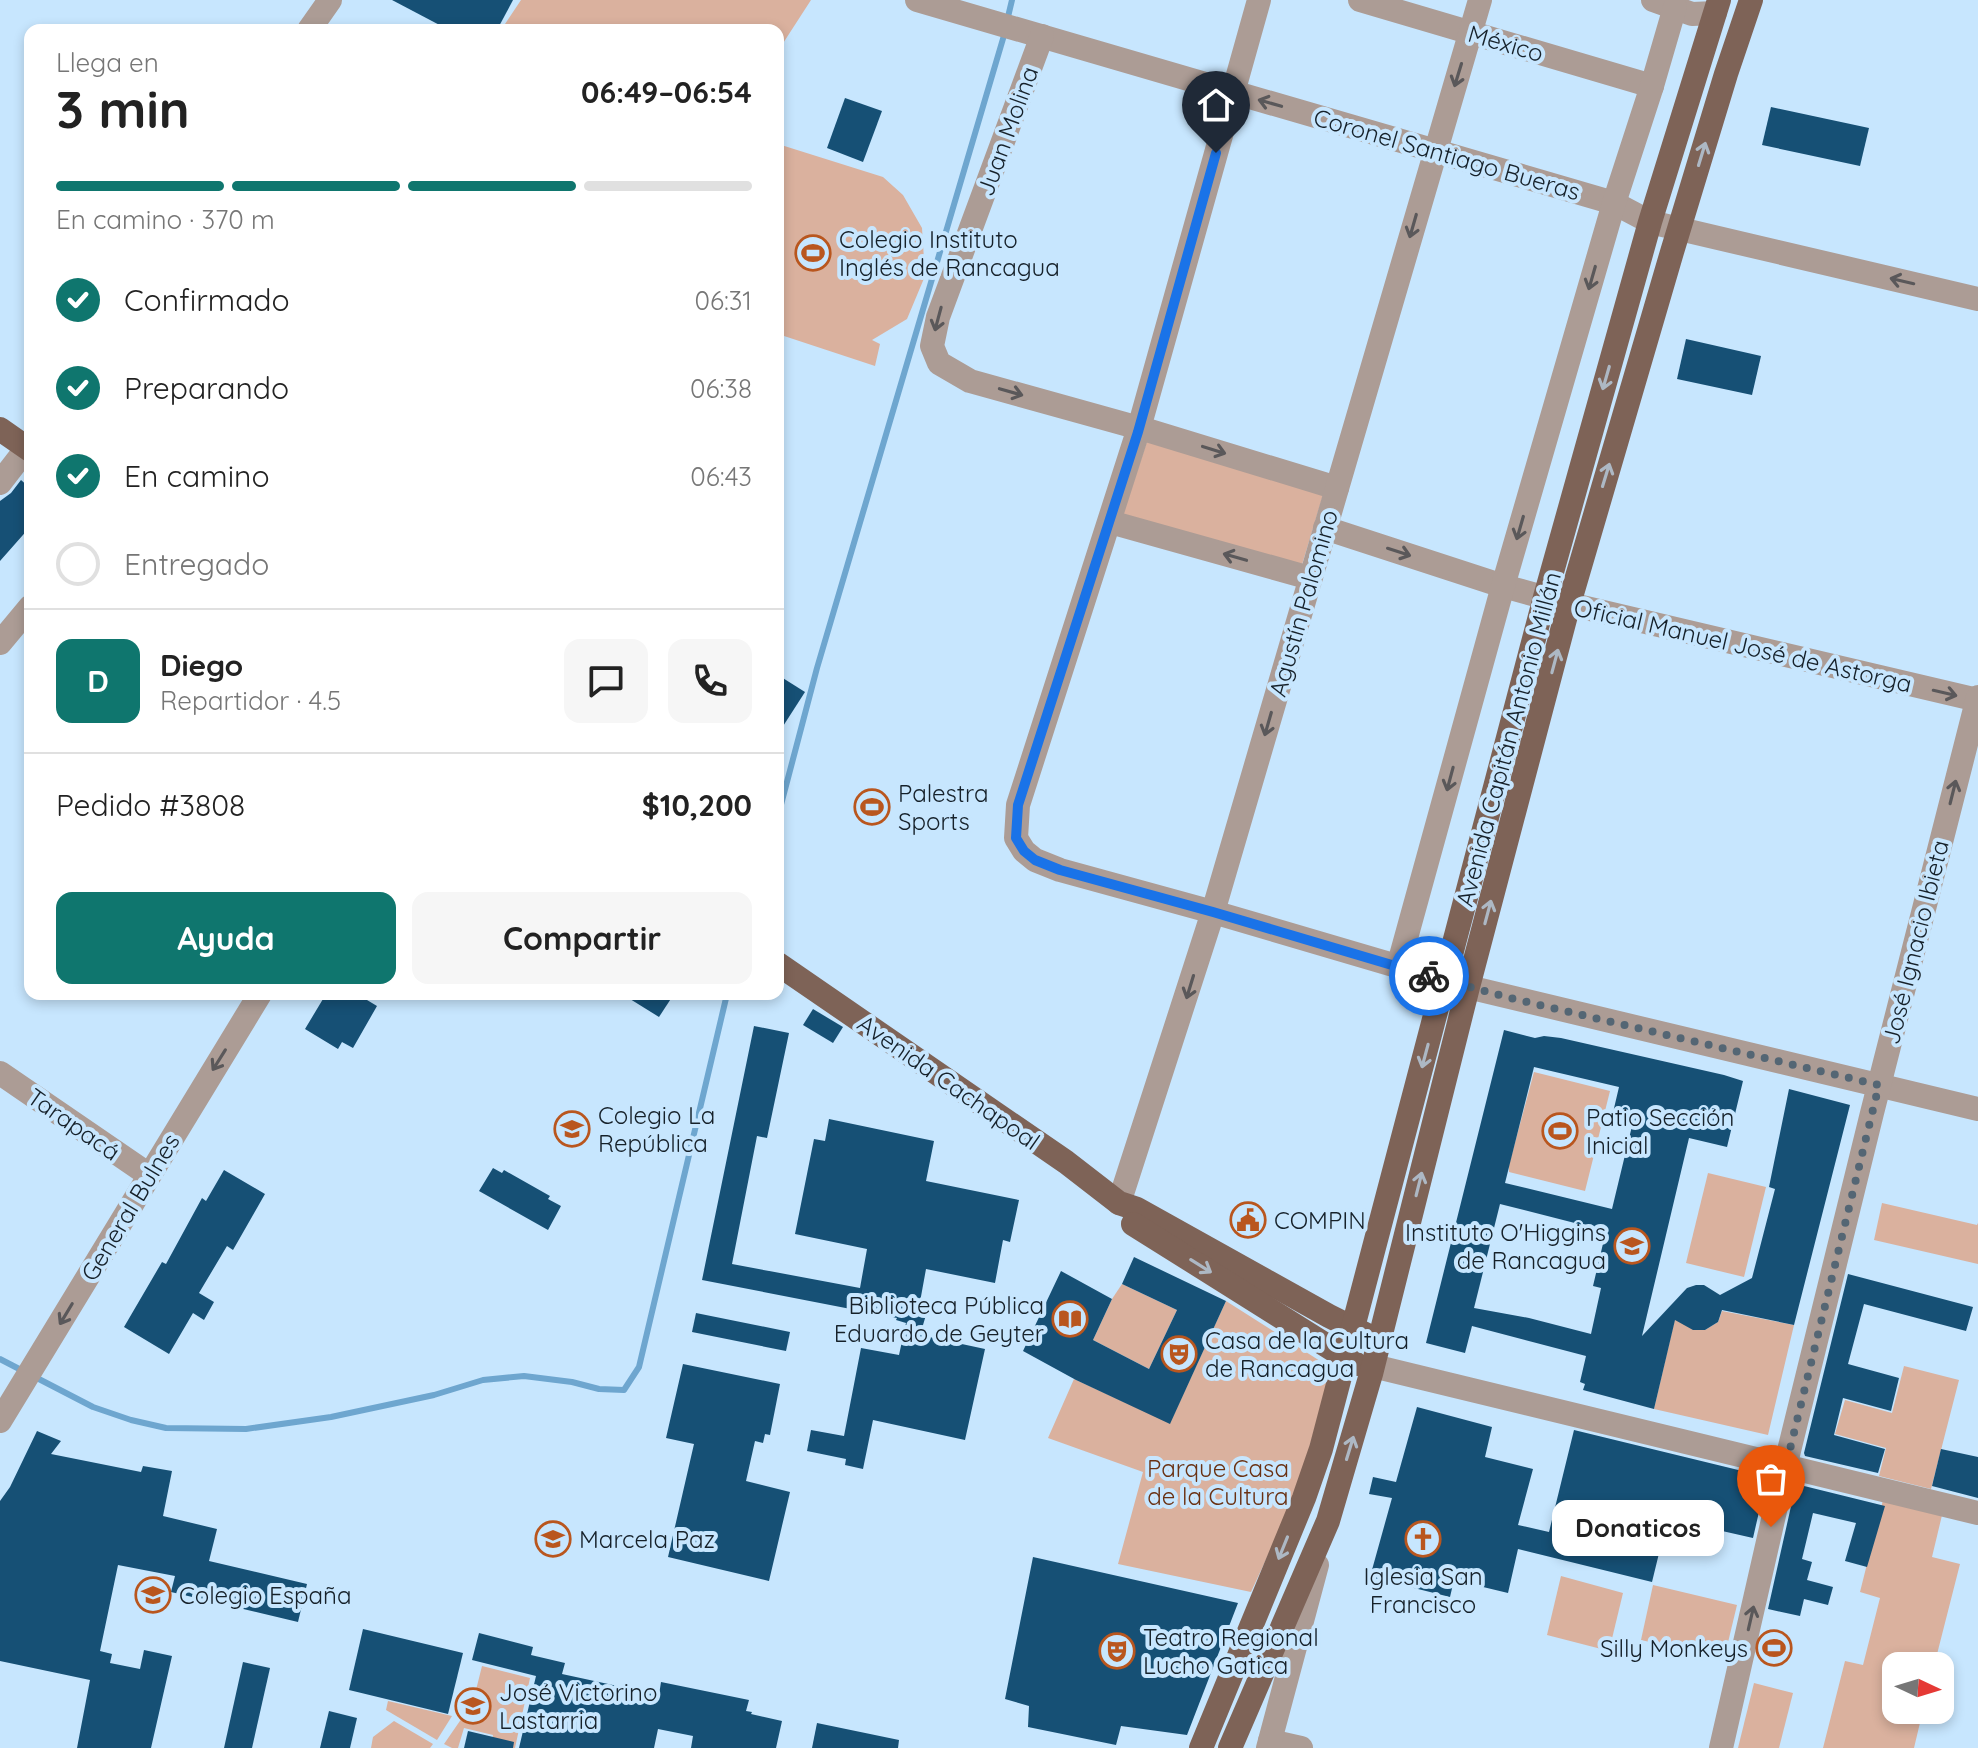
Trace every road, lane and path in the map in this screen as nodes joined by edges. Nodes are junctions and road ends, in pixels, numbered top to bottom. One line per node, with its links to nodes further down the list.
1 (330, 0): 9 (street)
2 (917, 0): 11 (street, Coronel Santiago Bueras)
3 (1259, 0): 13 (street)
4 (1360, 0): 10 (street, México)
5 (1480, 0): 10 (street, Agustín Palomino)
6 (1751, 0): 17 (main road, Avenida Capitán Antonio Millán, one-way to 6)
7 (1664, 3): 8 (street); 12 (street, Avenida Capitán Antonio Millán)
8 (1717, 6): 16 (main road, Avenida Capitán Antonio Millán)
9 (313, 24)
10 (1471, 33): 12 (street, México); 14 (street, Agustín Palomino, one-way to 14)
11 (1042, 36): 13 (street, Coronel Santiago Bueras); 19 (street, Juan Molina, one-way to 19)
12 (1652, 86): 15 (street, Avenida Capitán Antonio Millán)
13 (1233, 92): 14 (street, Coronel Santiago Bueras, one-way to 13); 19 (street)
14 (1435, 151): 15 (street, Coronel Santiago Bueras); 24 (street, Agustín Palomino, one-way to 24)
15 (1614, 203): 16 (street, Coronel Santiago Bueras); 28 (street, Avenida Capitán Antonio Millán, one-way to 28)
16 (1650, 222): 17 (street, Coronel Santiago Bueras); 29 (main road, Avenida Capitán Antonio Millán, one-way to 29)
17 (1680, 229): 18 (street, Coronel Santiago Bueras, one-way to 17); 30 (main road, Avenida Capitán Antonio Millán, one-way to 17)
18 (1978, 299)
19 (1139, 428): 24 (street, one-way to 24); 25 (street)
20 (0, 429): 21 (main road)
21 (24, 444)
22 (24, 453): 23 (street)
23 (0, 483)
24 (1337, 488): 26 (street, Agustín Palomino)
25 (1110, 522): 27 (street, one-way to 25); 34 (street)
26 (1325, 528): 27 (street, Agustín Palomino); 28 (street, Oficial Manuel José de Astorga, one-way to 28)
27 (1310, 578): 34 (street, Agustín Palomino, one-way to 34)
28 (1503, 586): 29 (street, Oficial Manuel José de Astorga); 35 (street, Avenida Capitán Antonio Millán, one-way to 35)
29 (1545, 597): 30 (street, Oficial Manuel José de Astorga); 37 (main road, Avenida Capitán Antonio Millán)
30 (1569, 604): 33 (street, Oficial Manuel José de Astorga, one-way to 33); 37 (main road, Avenida Capitán Antonio Millán, one-way to 30)
31 (24, 614): 32 (street)
32 (0, 643)
33 (1978, 699): 40 (street, José Ignacio Ibieta, one-way to 33)
34 (1213, 912): 35 (street); 43 (street, Agustín Palomino, one-way to 43)
35 (1398, 967): 37 (street)
36 (784, 968): 43 (main road, Avenida Cachapoal)
37 (1456, 984): 40 (street); 44 (main road, Avenida Capitán Antonio Millán, one-way to 44); 45 (main road, Avenida Capitán Antonio Millán, one-way to 37)
38 (256, 1000): 42 (street, General Bulnes, one-way to 42)
39 (0, 1073): 42 (street, Tarapacá)
40 (1879, 1085): 41 (street); 49 (street, José Ignacio Ibieta)
41 (1978, 1109)
42 (149, 1175): 48 (street, General Bulnes, one-way to 48)
43 (1119, 1203): 44 (main road, Avenida Cachapoal); 46 (main road, Avenida Cachapoal, one-way to 46)
44 (1353, 1329): 45 (main road, Avenida Cachapoal); 46 (main road, Avenida Capitán Antonio Millán)
45 (1380, 1341): 47 (main road, Avenida Capitán Antonio Millán)
46 (1345, 1356): 47 (main road, Avenida Cachapoal); 53 (main road, Avenida Capitán Antonio Millán, one-way to 53)
47 (1372, 1370): 49 (street); 51 (main road, Avenida Capitán Antonio Millán, one-way to 47)
48 (0, 1421)
49 (1785, 1467): 50 (street); 56 (street, José Ignacio Ibieta, one-way to 49)
50 (1978, 1513)
51 (1328, 1521): 52 (street, Avenida Capitán Antonio Millán); 54 (main road, Avenida Capitán Antonio Millán)
52 (1269, 1744): 55 (street)
53 (1201, 1748)
54 (1230, 1748)
55 (1301, 1748)
56 (1721, 1748)

